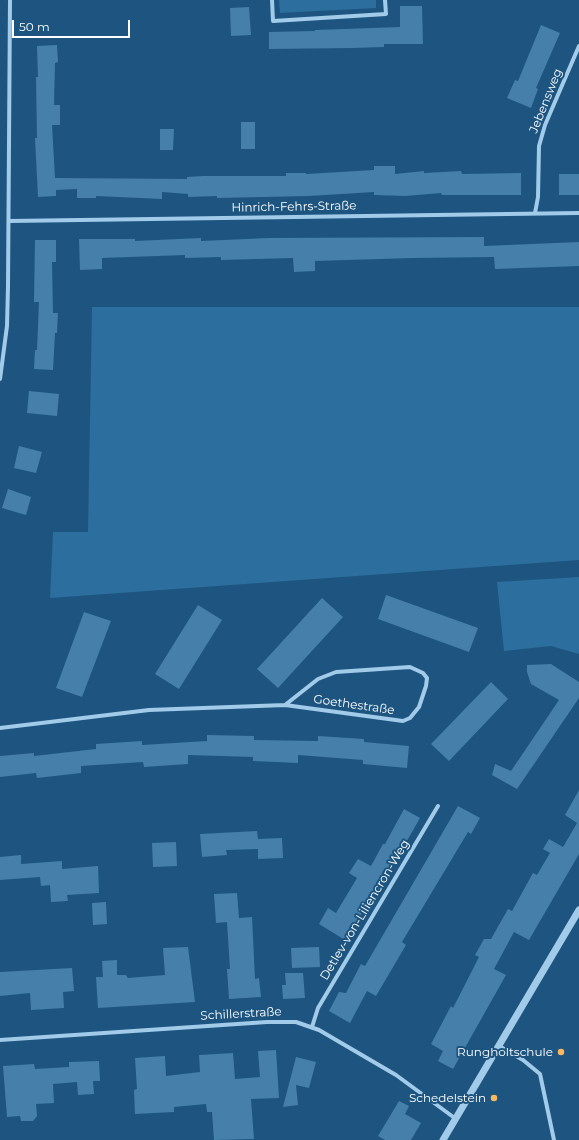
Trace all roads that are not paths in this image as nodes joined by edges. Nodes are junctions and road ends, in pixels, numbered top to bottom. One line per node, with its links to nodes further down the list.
1 (10, 0): 7 (street)
2 (272, 0): 3 (street)
3 (385, 0)
4 (579, 46): 5 (street, Jebensweg)
5 (535, 213): 6 (street, Hinrich-Fehrs-Straße); 7 (street, Hinrich-Fehrs-Straße)
6 (579, 213)
7 (9, 221): 8 (street)
8 (0, 379)
9 (284, 706): 9 (street, Goethestraße); 10 (street, Goethestraße)
10 (0, 728)
11 (438, 806): 13 (street, Detlev-von-Liliencron-Weg)
12 (579, 910): 15 (street)
13 (312, 1027): 14 (street, Schillerstraße); 16 (street, Schillerstraße)
14 (0, 1040)
15 (499, 1046): 16 (street); 18 (street)
16 (456, 1119): 17 (street)
17 (443, 1140)
18 (554, 1140)

